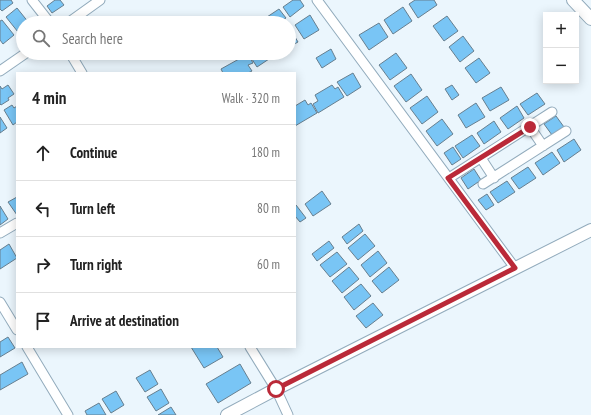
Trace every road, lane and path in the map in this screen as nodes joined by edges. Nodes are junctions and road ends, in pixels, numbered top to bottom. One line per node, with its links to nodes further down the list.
1 (32, 0): 5 (street)
2 (100, 0): 6 (street)
3 (317, 0): 17 (street)
4 (573, 0): 7 (street)
5 (45, 16)
6 (78, 16)
7 (591, 19)
8 (16, 60): 10 (street)
9 (74, 60): 11 (street)
10 (0, 71)
11 (81, 72)
12 (552, 112): 13 (street)
13 (530, 127): 15 (street); 16 (street)
14 (566, 131): 15 (street)
15 (543, 146): 18 (street)
16 (481, 158): 17 (street); 18 (street)
17 (448, 178): 23 (street)
18 (494, 178): 19 (street)
19 (483, 184)
20 (16, 224): 22 (street)
21 (591, 230): 23 (street)
22 (0, 234)
23 (515, 268): 28 (street)
24 (0, 302): 25 (street)
25 (16, 328)
26 (28, 348): 29 (street)
27 (251, 348): 28 (street)
28 (276, 389): 30 (street); 31 (street)
29 (68, 415)
30 (227, 415)
31 (288, 415)

